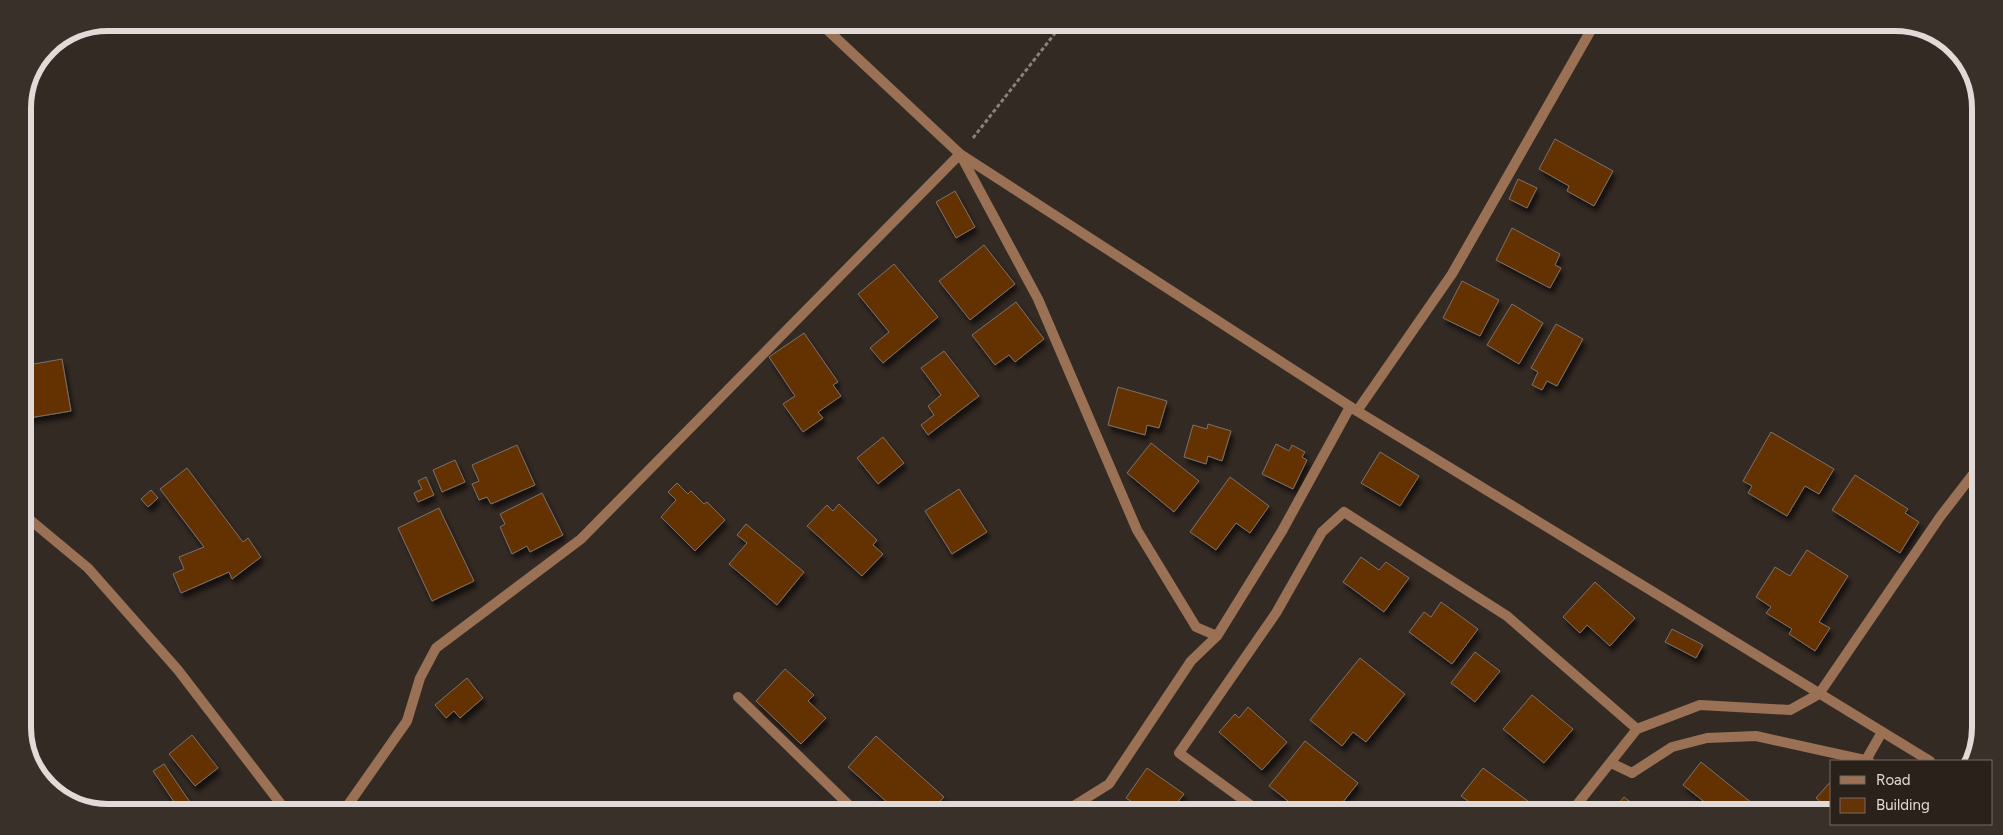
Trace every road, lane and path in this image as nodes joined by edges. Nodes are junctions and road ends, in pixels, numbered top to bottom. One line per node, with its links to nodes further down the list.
1 (830, 31): 4 (street)
2 (1056, 31): 4 (path)
3 (1590, 31): 5 (street)
4 (960, 154): 5 (street); 8 (street); 17 (street)
5 (1354, 409): 8 (street); 9 (street)
6 (1972, 475): 9 (street)
7 (31, 521): 16 (street)
8 (1217, 636): 19 (street)
9 (1819, 694): 11 (street); 12 (street)
10 (738, 697): 18 (street)
11 (1637, 729): 15 (street); 20 (street)
12 (1882, 732): 13 (street); 14 (street)
13 (1868, 760): 15 (street)
14 (1928, 760)
15 (1611, 763): 21 (street)
16 (281, 804)
17 (349, 804)
18 (848, 804)
19 (1077, 804)
20 (1249, 804)
21 (1578, 804)

